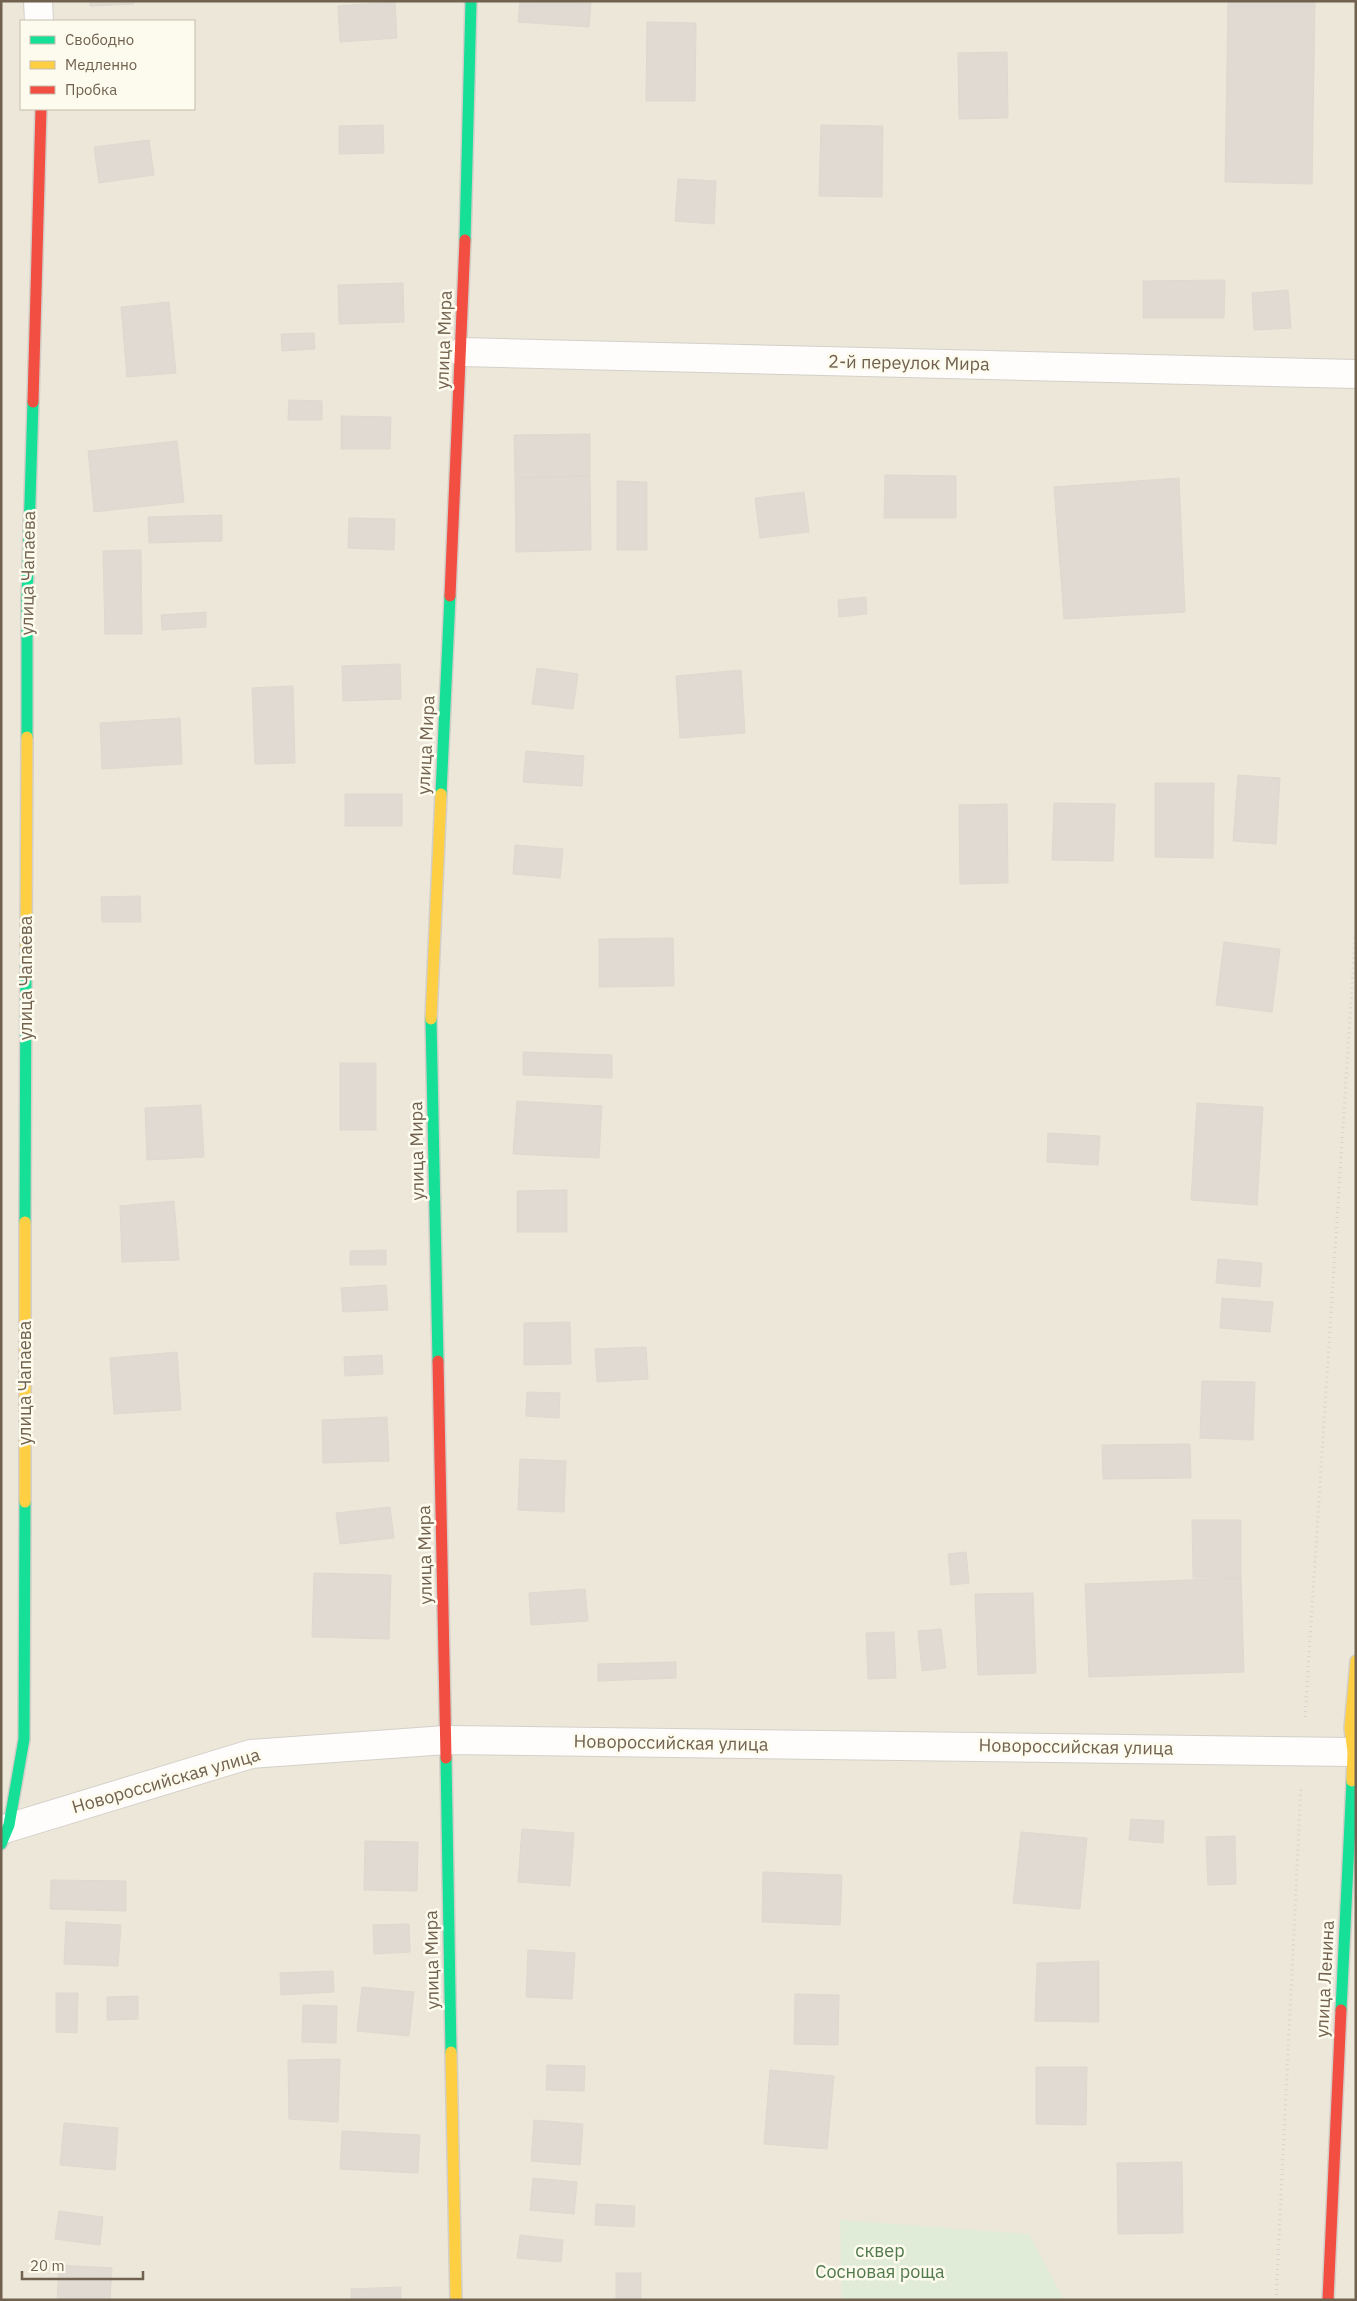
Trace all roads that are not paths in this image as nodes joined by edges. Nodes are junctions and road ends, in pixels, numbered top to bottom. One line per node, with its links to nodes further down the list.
1 (38, 1): 3 (street)
2 (471, 1): 5 (street, улица Мира)
3 (39, 20)
4 (41, 110): 10 (street, улица Чапаева)
5 (462, 352): 6 (street, 2-й переулок Мира); 8 (street, улица Мира)
6 (1356, 374)
7 (1356, 1661): 9 (street, улица Ленина)
8 (446, 1740): 9 (street, Новороссийская улица); 10 (street, Новороссийская улица); 11 (street, улица Мира)
9 (1353, 1752): 12 (street, улица Ленина)
10 (4, 1833)
11 (456, 2300)
12 (1328, 2300)

